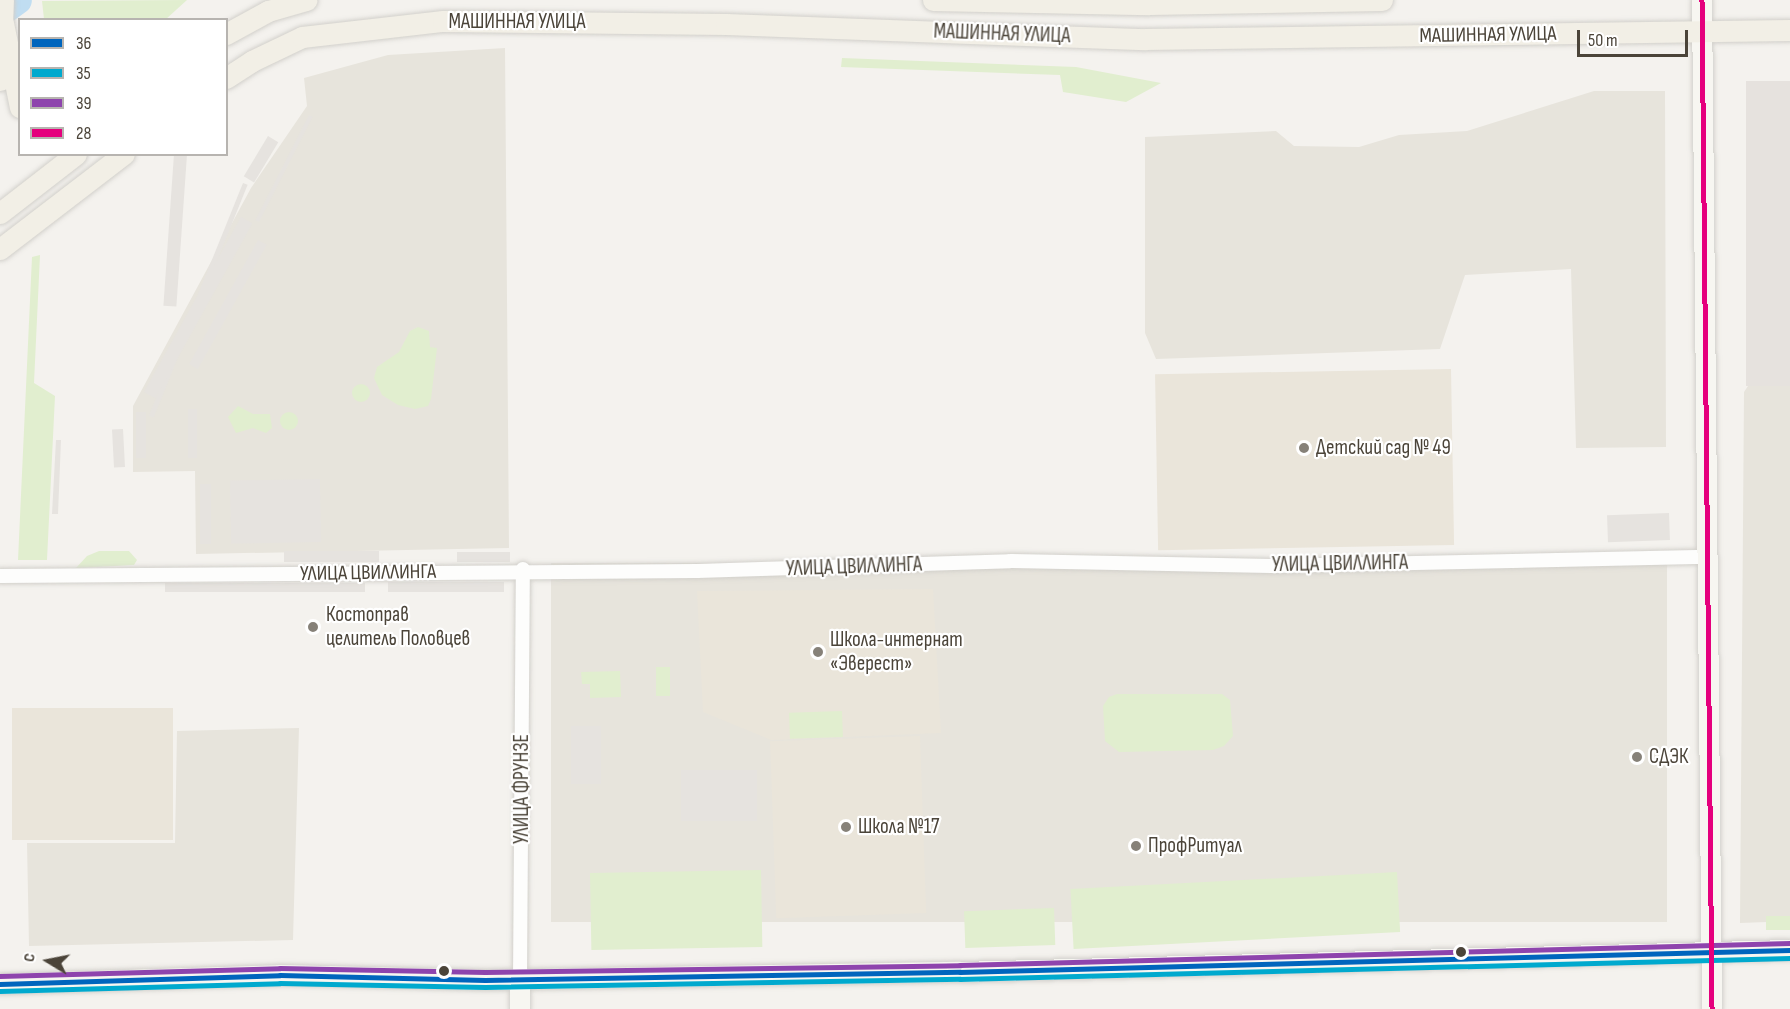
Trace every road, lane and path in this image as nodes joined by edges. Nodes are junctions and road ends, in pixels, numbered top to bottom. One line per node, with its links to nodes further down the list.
1 (3, 0): 11 (main road)
2 (306, 0): 9 (main road)
3 (933, 0): 6 (main road, МАШИННАЯ УЛИЦА)
4 (1382, 0): 6 (main road, МАШИННАЯ УЛИЦА)
5 (1702, 0): 8 (main road)
6 (1042, 2)
7 (1790, 30): 8 (main road, МАШИННАЯ УЛИЦА)
8 (1703, 32): 10 (main road, МАШИННАЯ УЛИЦА); 16 (main road)
9 (228, 33)
10 (228, 77)
11 (12, 93)
12 (73, 156): 14 (main road)
13 (121, 156): 15 (main road)
14 (0, 213)
15 (0, 249)
16 (1708, 557): 17 (street, УЛИЦА ЦВИЛЛИНГА); 20 (main road)
17 (523, 570): 18 (street, УЛИЦА ЦВИЛЛИНГА); 21 (street, УЛИЦА ФРУНЗЕ)
18 (0, 576)
19 (1790, 950): 20 (main road)
20 (1710, 953): 21 (main road); 24 (main road)
21 (520, 979): 22 (main road); 23 (main road, УЛИЦА ФРУНЗЕ)
22 (0, 984)
23 (520, 1009)
24 (1712, 1009)

